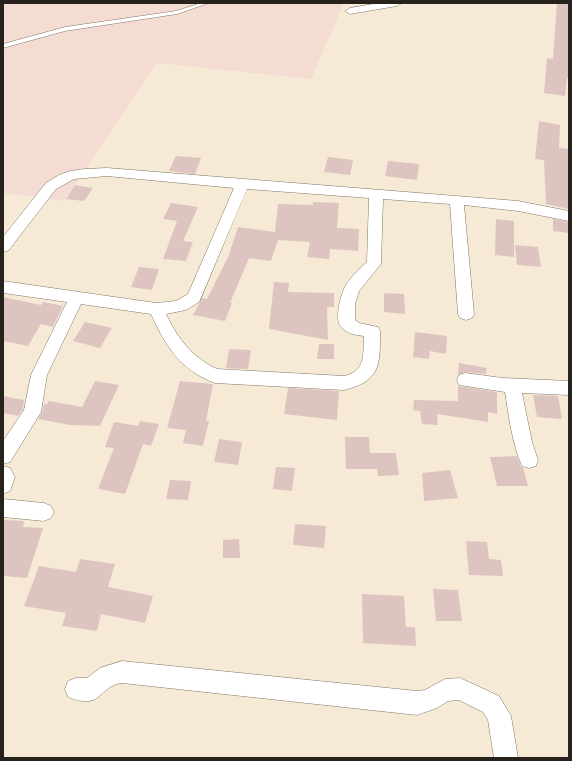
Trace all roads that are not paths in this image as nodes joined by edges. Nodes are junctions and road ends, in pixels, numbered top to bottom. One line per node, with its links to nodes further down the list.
1 (206, 3): 4 (lane)
2 (397, 3): 3 (street)
3 (350, 11)
4 (3, 46)
5 (242, 184): 6 (street); 9 (street); 12 (street)
6 (376, 195): 7 (street); 12 (street)
7 (457, 200): 8 (street); 13 (street)
8 (569, 216)
9 (3, 247)
10 (3, 287): 11 (street)
11 (77, 297): 12 (street); 17 (street)
12 (156, 309)
13 (466, 314)
14 (465, 380): 15 (street)
15 (512, 385): 16 (street); 18 (street)
16 (569, 388)
17 (3, 456)
18 (529, 460)
19 (3, 474): 20 (street)
20 (3, 485)
21 (3, 508): 22 (street)
22 (44, 512)
23 (76, 689): 24 (street)
24 (506, 758)

